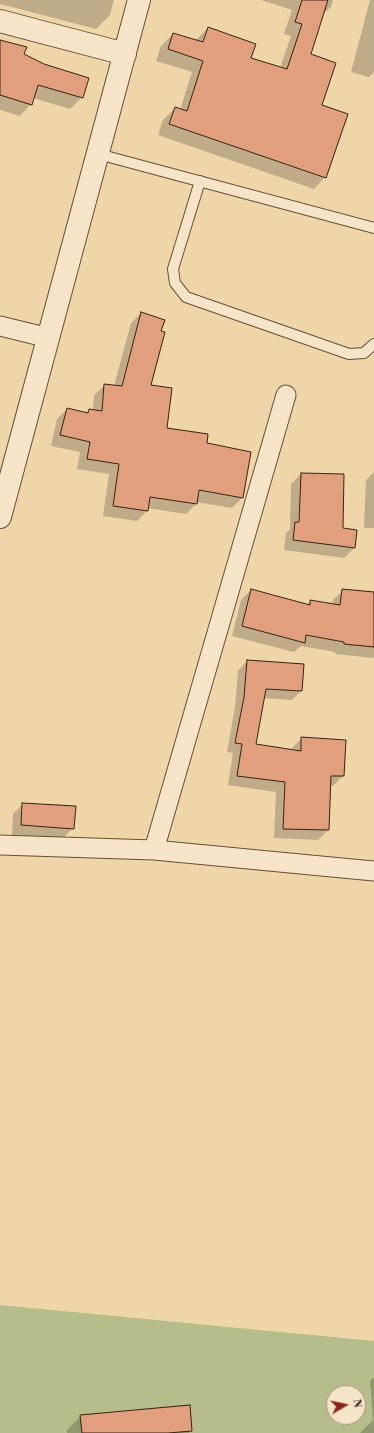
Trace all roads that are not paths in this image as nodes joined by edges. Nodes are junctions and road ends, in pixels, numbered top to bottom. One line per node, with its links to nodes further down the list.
1 (139, 0): 3 (street)
2 (0, 21): 3 (street)
3 (125, 54): 4 (street)
4 (98, 154): 5 (lane); 8 (street)
5 (200, 181): 6 (lane); 9 (lane)
6 (374, 228)
7 (0, 326): 8 (street)
8 (49, 338): 11 (street)
9 (374, 344)
10 (286, 396): 13 (street)
11 (0, 517)
12 (0, 845): 13 (street)
13 (154, 850): 14 (street)
14 (374, 871)

